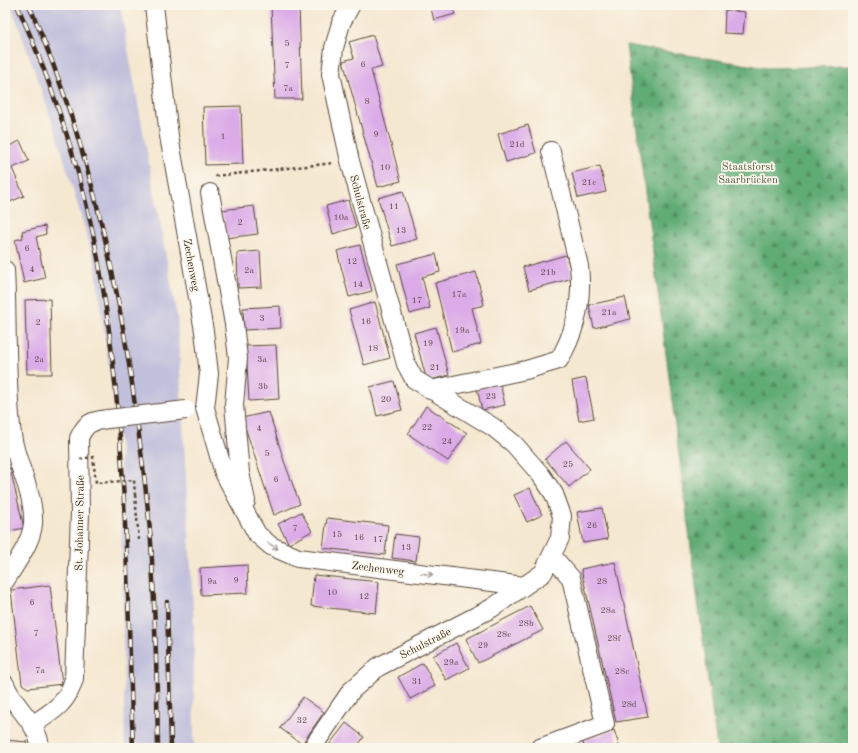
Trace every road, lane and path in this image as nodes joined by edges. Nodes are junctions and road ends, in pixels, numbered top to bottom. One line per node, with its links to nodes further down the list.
1 (154, 5): 8 (street, Zechenweg)
2 (351, 5): 4 (street, Schulstraße)
3 (551, 151): 7 (street)
4 (350, 161): 5 (path); 7 (street, Schulstraße)
5 (210, 185): 10 (street, Zechenweg)
6 (5, 270): 13 (street)
7 (430, 390): 12 (street, Schulstraße)
8 (205, 408): 9 (street, St. Johanner Straße, bridge); 10 (street, Zechenweg)
9 (80, 459): 11 (path, bridge); 16 (street, St. Johanner Straße)
10 (249, 517): 14 (street, Zechenweg, one-way to 14)
11 (139, 541)
12 (552, 556): 14 (street, Schulstraße); 19 (street)
13 (5, 581)
14 (524, 586): 18 (street, Schulstraße)
15 (5, 684): 16 (street)
16 (32, 725): 17 (street)
17 (40, 748)
18 (312, 748)
19 (540, 748)

